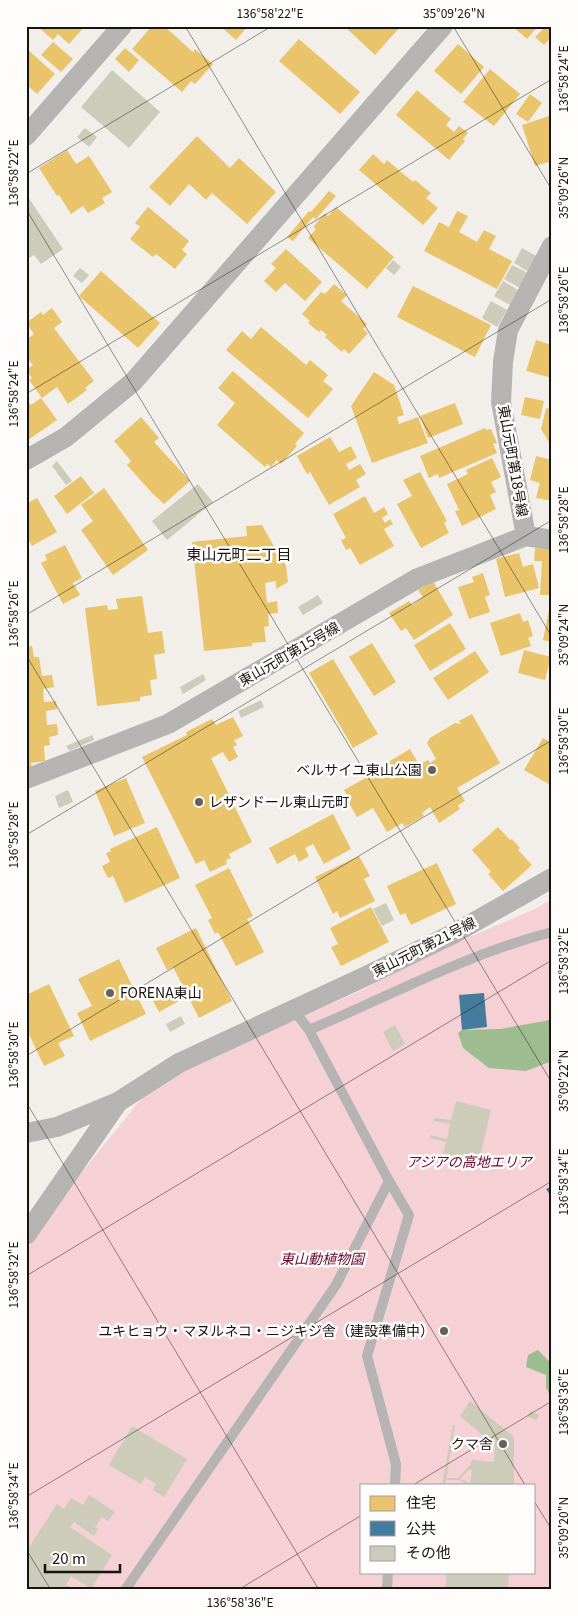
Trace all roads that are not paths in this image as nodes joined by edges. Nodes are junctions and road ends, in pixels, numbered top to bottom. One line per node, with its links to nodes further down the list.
1 (122, 26): 3 (street)
2 (443, 26): 5 (street)
3 (26, 136)
4 (552, 246): 6 (street, 東山元町第18号線)
5 (26, 460)
6 (526, 536): 7 (street, 東山元町第15号線); 8 (street, 東山元町第15号線)
7 (552, 540)
8 (26, 779)
9 (552, 878): 11 (street, 東山元町第21号線)
10 (552, 932): 12 (lane)
11 (294, 1009): 12 (lane); 13 (street, 東山元町第21号線)
12 (309, 1030): 15 (lane)
13 (118, 1102): 14 (street); 16 (street)
14 (26, 1133)
15 (389, 1181): 17 (lane); 19 (lane)
16 (26, 1235)
17 (395, 1484)
18 (388, 1574): 20 (lane)
19 (125, 1590)
20 (387, 1590)

